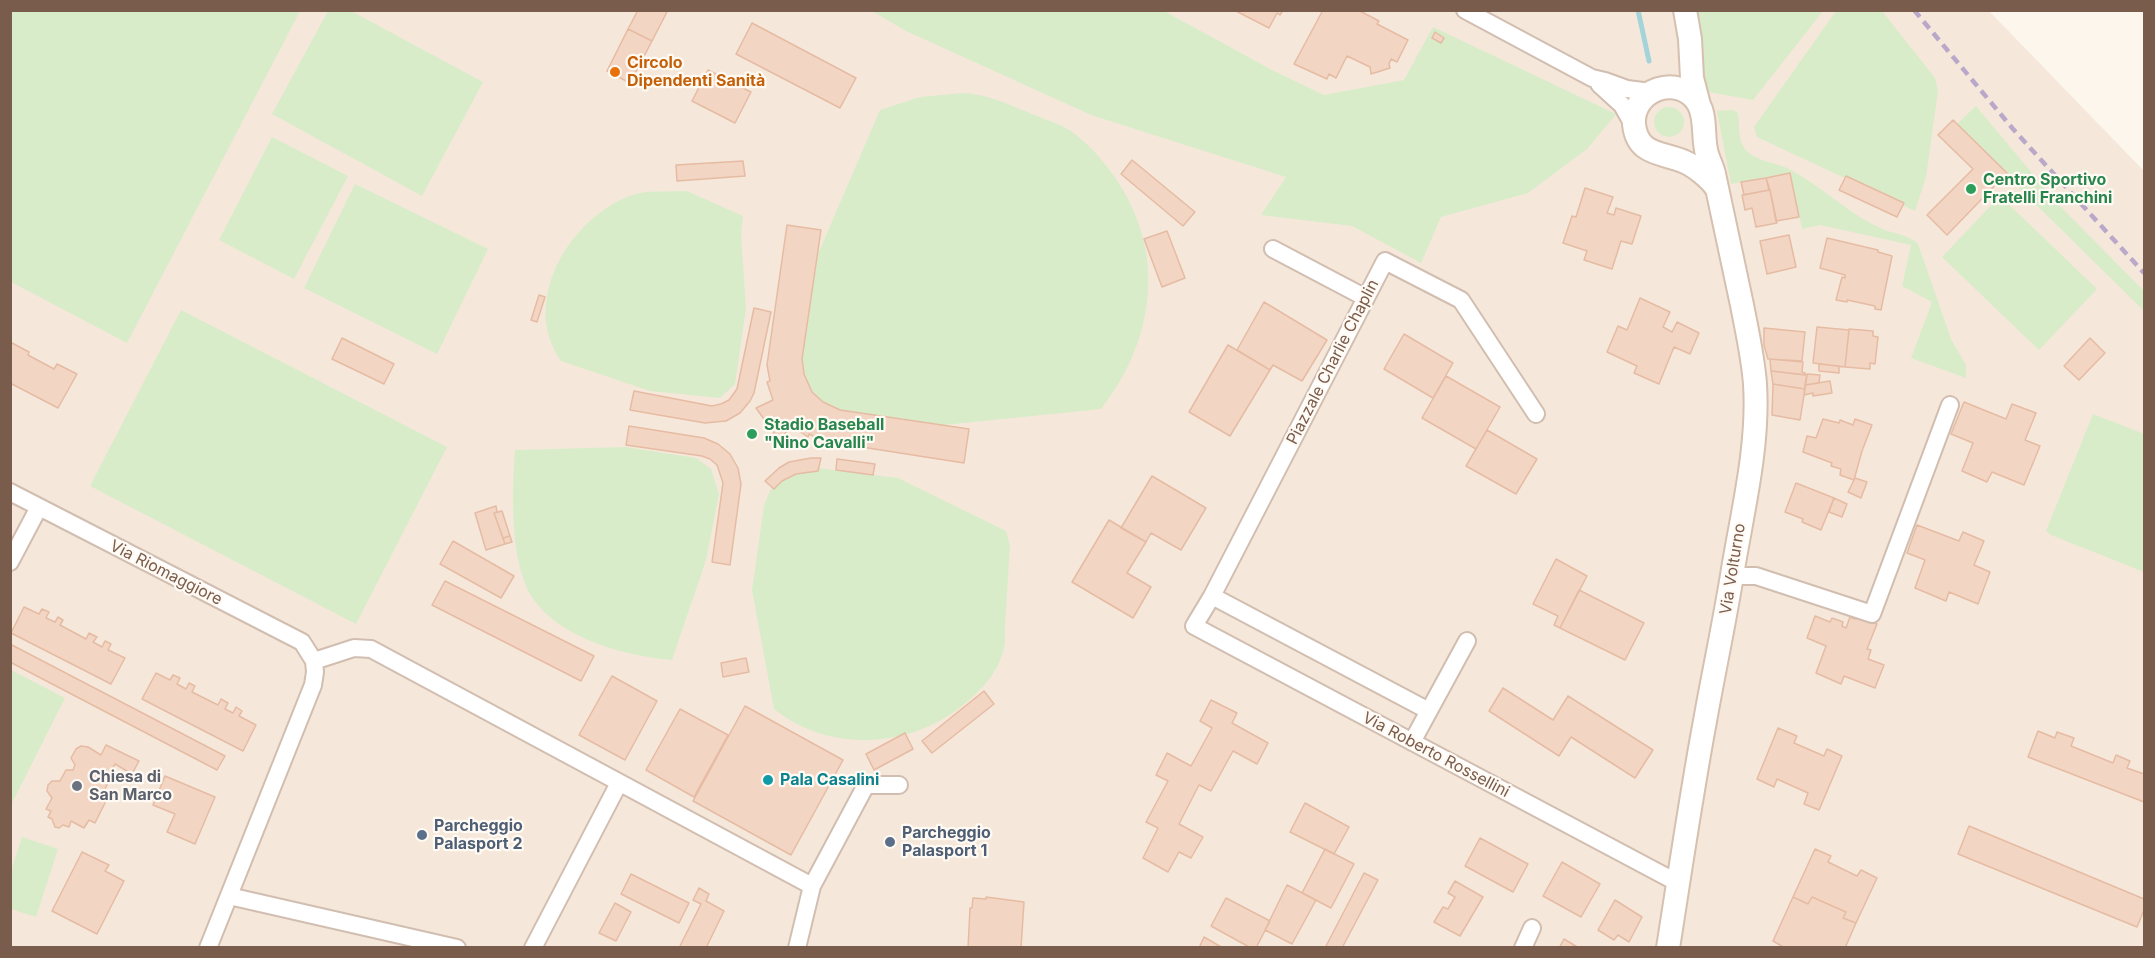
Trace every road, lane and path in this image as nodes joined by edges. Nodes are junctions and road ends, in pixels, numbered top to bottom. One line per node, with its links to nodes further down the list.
1 (1465, 10): 4 (street)
2 (1676, 10): 5 (street)
3 (1685, 10): 6 (street, Via Volturno)
4 (1592, 78): 5 (street); 7 (street)
5 (1653, 91): 6 (street); 7 (street)
6 (1701, 113): 8 (street); 9 (street, Via Volturno)
7 (1635, 128): 8 (street)
8 (1668, 156): 9 (street)
9 (1717, 189): 17 (street, Via Volturno)
10 (1273, 249): 11 (street)
11 (1366, 298): 13 (street, Piazzale Charlie Chaplin); 18 (street, Piazzale Charlie Chaplin)
12 (1950, 405): 17 (street)
13 (1536, 414)
14 (10, 492): 15 (street, Via Riomaggiore)
15 (39, 507): 16 (street); 21 (street, Via Riomaggiore)
16 (10, 562)
17 (1732, 576): 26 (street, Via Volturno)
18 (1212, 596): 19 (street, Piazzale Charlie Chaplin); 22 (street)
19 (1194, 626): 23 (street, Via Roberto Rossellini)
20 (1467, 641): 22 (street)
21 (314, 660): 24 (street); 28 (street)
22 (1429, 711): 23 (street)
23 (1412, 742): 26 (street, Via Roberto Rossellini)
24 (620, 783): 27 (street); 32 (street)
25 (898, 785): 27 (street)
26 (1678, 884): 35 (street, Via Volturno)
27 (812, 886): 33 (street)
28 (229, 896): 30 (street); 31 (street)
29 (1532, 928): 34 (street)
30 (208, 948)
31 (457, 948)
32 (533, 948)
33 (797, 948)
34 (1522, 948)
35 (1668, 948)

